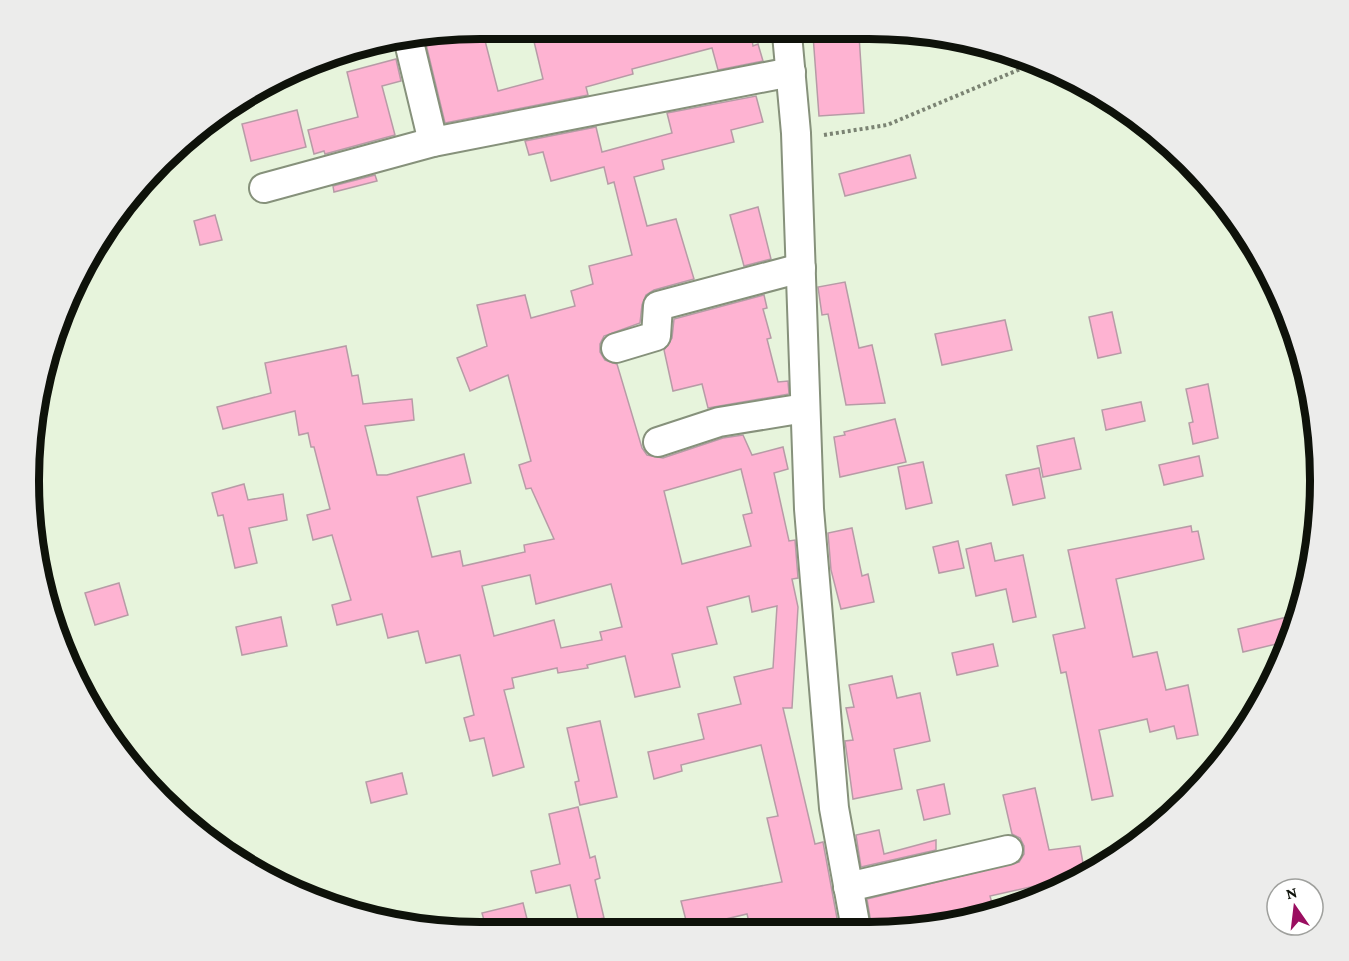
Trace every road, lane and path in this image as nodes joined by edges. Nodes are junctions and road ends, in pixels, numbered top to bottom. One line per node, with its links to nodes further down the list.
1 (788, 39): 4 (street)
2 (410, 45): 6 (street)
3 (1024, 68): 5 (path)
4 (791, 72): 5 (street); 6 (street)
5 (796, 140): 8 (street)
6 (433, 142): 7 (street)
7 (264, 188)
8 (801, 268): 9 (street); 10 (street)
9 (616, 348)
10 (805, 408): 11 (street); 13 (street)
11 (658, 442)
12 (1008, 850): 13 (street)
13 (848, 886): 14 (street)
14 (855, 922)

